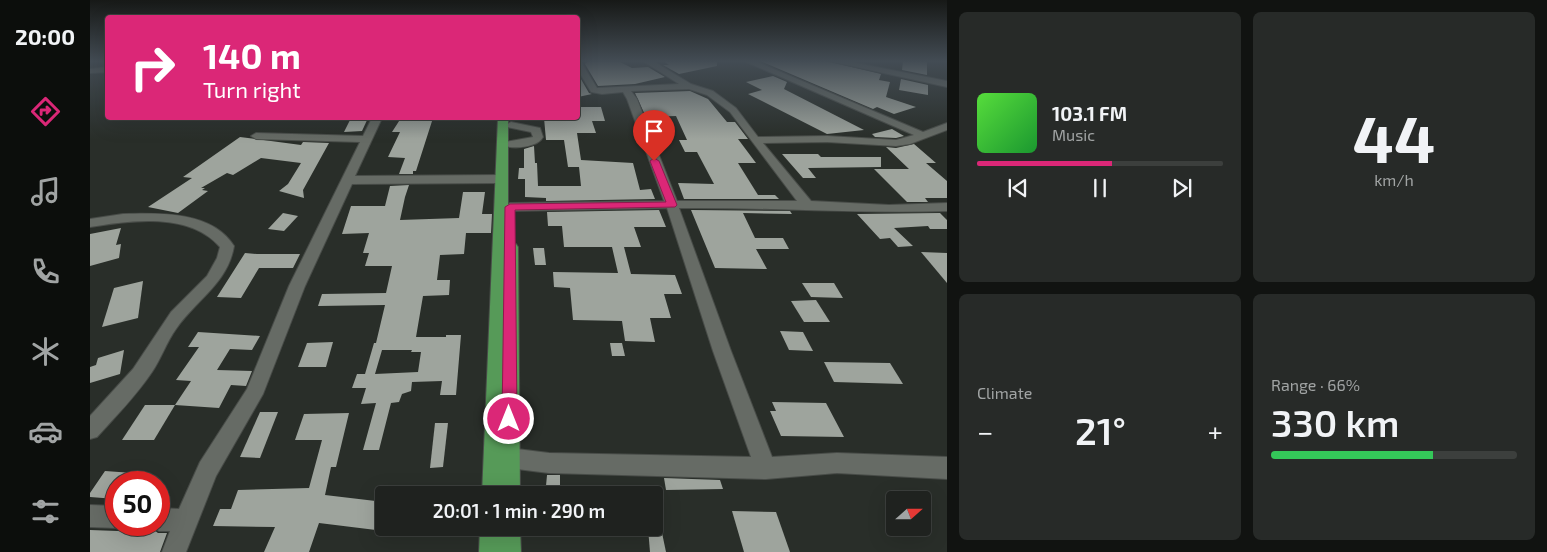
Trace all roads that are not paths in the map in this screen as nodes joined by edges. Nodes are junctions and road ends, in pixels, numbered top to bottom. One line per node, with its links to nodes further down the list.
1 (592, 87): 5 (street)
2 (674, 87): 5 (street)
3 (692, 87): 12 (street)
4 (809, 87): 9 (street)
5 (625, 89): 16 (street)
6 (376, 120): 11 (street)
7 (508, 120): 13 (main road); 13 (street); 14 (main road)
8 (947, 126): 9 (street)
9 (922, 135): 12 (street)
10 (256, 136): 11 (street)
11 (367, 139): 15 (street)
12 (755, 140): 17 (street)
13 (509, 144): 19 (main road)
14 (501, 179): 15 (street); 27 (main road)
15 (348, 180): 32 (street)
16 (672, 205): 17 (street); 19 (street); 25 (street)
17 (807, 205): 18 (street)
18 (930, 206): 20 (street); 21 (street)
19 (510, 207): 24 (main road)
20 (947, 207)
21 (947, 215)
22 (90, 224): 23 (street)
23 (90, 430)
24 (509, 458): 25 (street); 28 (main road)
25 (766, 468): 26 (street)
26 (947, 468)
27 (492, 486)
28 (509, 486)
29 (90, 516): 30 (street)
30 (105, 517)
31 (170, 520): 32 (street)
32 (185, 521): 35 (street)
33 (492, 536): 36 (main road)
34 (509, 536): 37 (main road)
35 (174, 552)
36 (491, 552)
37 (509, 552)

